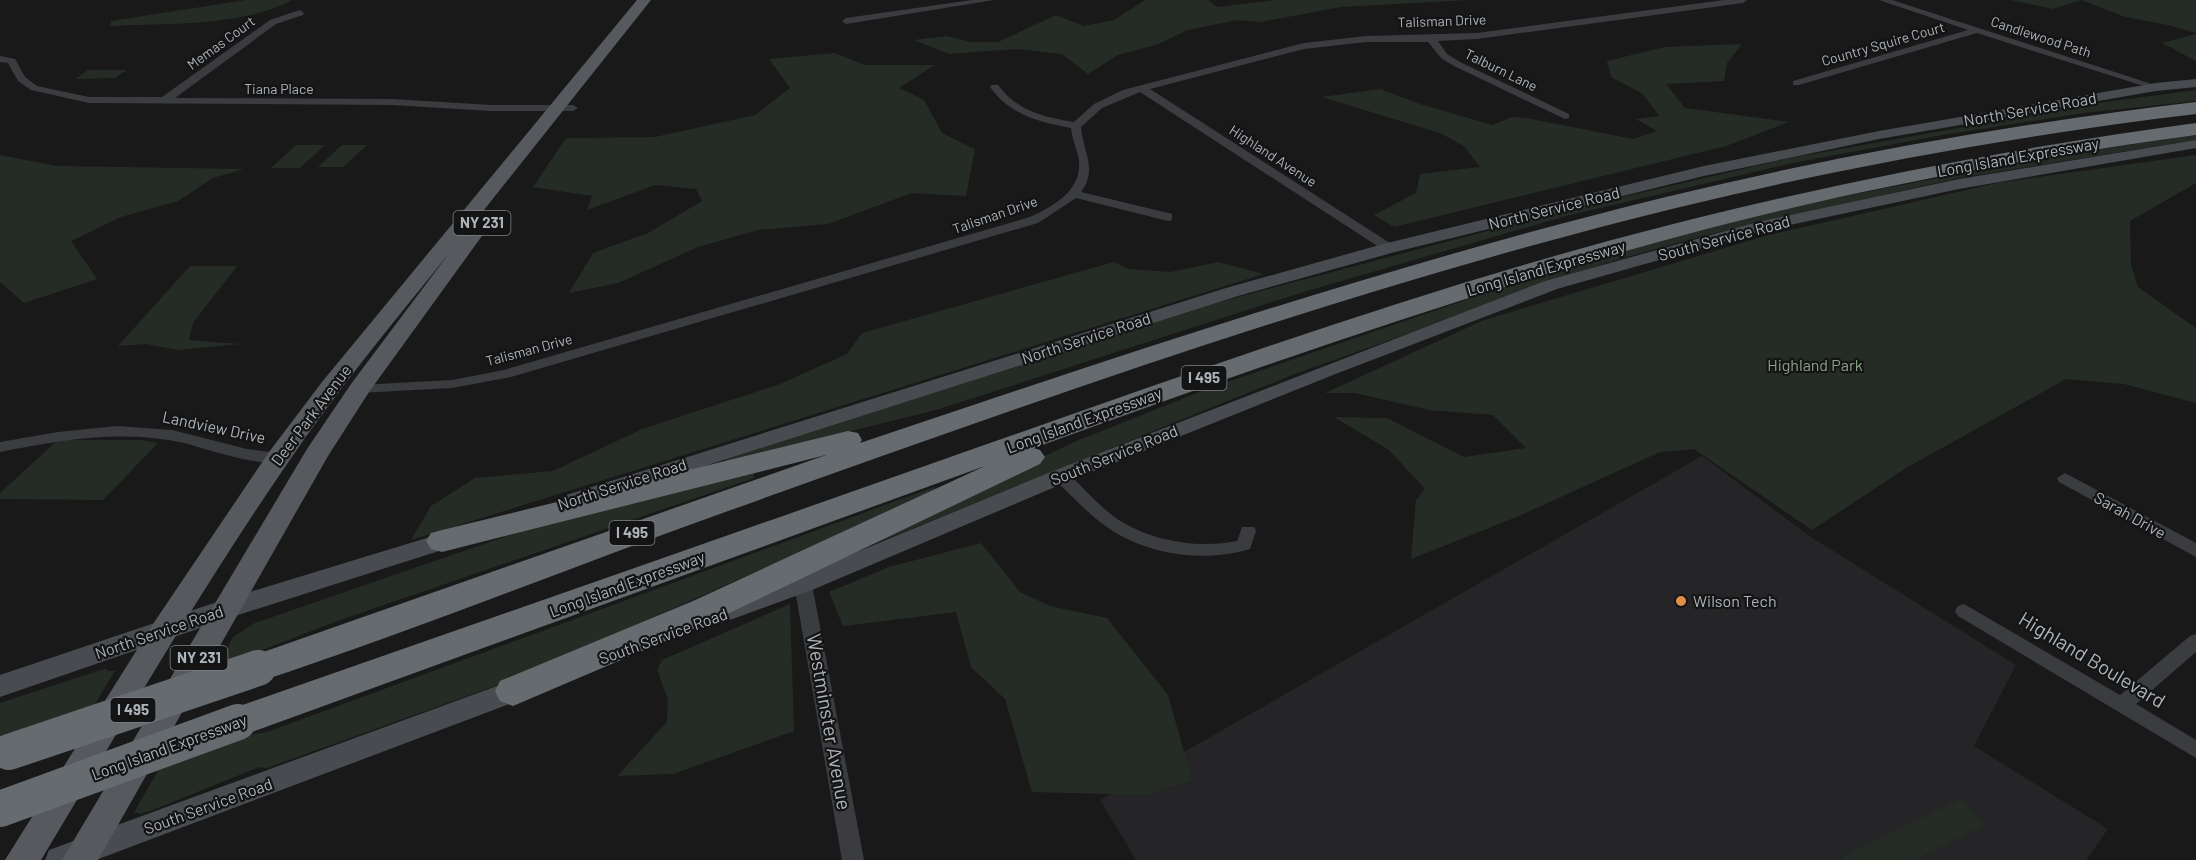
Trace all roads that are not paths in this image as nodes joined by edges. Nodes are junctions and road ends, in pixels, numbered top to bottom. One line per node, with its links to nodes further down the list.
1 (644, 0): 17 (main road, Deer Park Avenue / NY 231)
2 (660, 0): 17 (main road, Deer Park Avenue / NY 231)
3 (990, 0): 7 (street)
4 (1743, 0): 9 (street, Talisman Drive)
5 (1883, 0): 8 (street, Candlewood Path)
6 (300, 14): 16 (street, Memas Court)
7 (846, 21)
8 (1978, 30): 11 (street, Country Squire Court); 14 (street, Candlewood Path)
9 (1431, 39): 15 (street, Talisman Drive); 19 (street, Talburn Lane)
10 (0, 59): 16 (street, Tiana Place)
11 (1796, 83)
12 (2196, 83): 14 (main road, North Service Road)
13 (995, 87): 20 (street)
14 (2156, 87): 25 (main road, North Service Road)
15 (1141, 88): 20 (street, Talisman Drive); 25 (street, Highland Avenue)
16 (162, 102): 17 (street, Tiana Place)
17 (565, 108): 27 (main road, Deer Park Avenue / NY 231); 30 (main road, Deer Park Avenue / NY 231)
18 (2196, 108): 28 (highway, Long Island Expressway / I 495)
19 (1566, 116)
20 (1076, 126): 23 (street)
21 (2196, 129): 26 (highway, Long Island Expressway / I 495)
22 (2196, 144): 31 (main road, South Service Road)
23 (1074, 194): 24 (street); 27 (street, Talisman Drive)
24 (1168, 217)
25 (1389, 248): 34 (main road, North Service Road)
26 (1301, 344): 42 (highway); 46 (highway, Long Island Expressway / I 495, bridge)
27 (359, 389): 37 (main road, Deer Park Avenue / NY 231)
28 (1007, 402): 34 (highway); 45 (highway, Long Island Expressway / I 495, bridge)
29 (0, 447): 30 (street, Landview Drive)
30 (278, 458): 39 (main road, Deer Park Avenue / NY 231)
31 (1061, 476): 33 (street); 36 (main road, South Service Road)
32 (2065, 478): 35 (street, Sarah Drive)
33 (1248, 531)
34 (442, 542): 37 (main road, North Service Road)
35 (2196, 551)
36 (803, 584): 42 (main road, South Service Road); 49 (street, Westminster Avenue)
37 (229, 608): 39 (main road, North Service Road); 47 (main road, Deer Park Avenue / NY 231)
38 (1964, 611): 43 (street, Highland Boulevard)
39 (165, 629): 41 (main road, North Service Road); 48 (main road, Deer Park Avenue / NY 231)
40 (2196, 641): 43 (street)
41 (0, 686)
42 (513, 691): 47 (main road, South Service Road)
43 (2123, 704): 44 (street, Highland Boulevard)
44 (2196, 750)
45 (4, 754)
46 (0, 809)
47 (75, 857)
48 (22, 860)
49 (854, 860)

